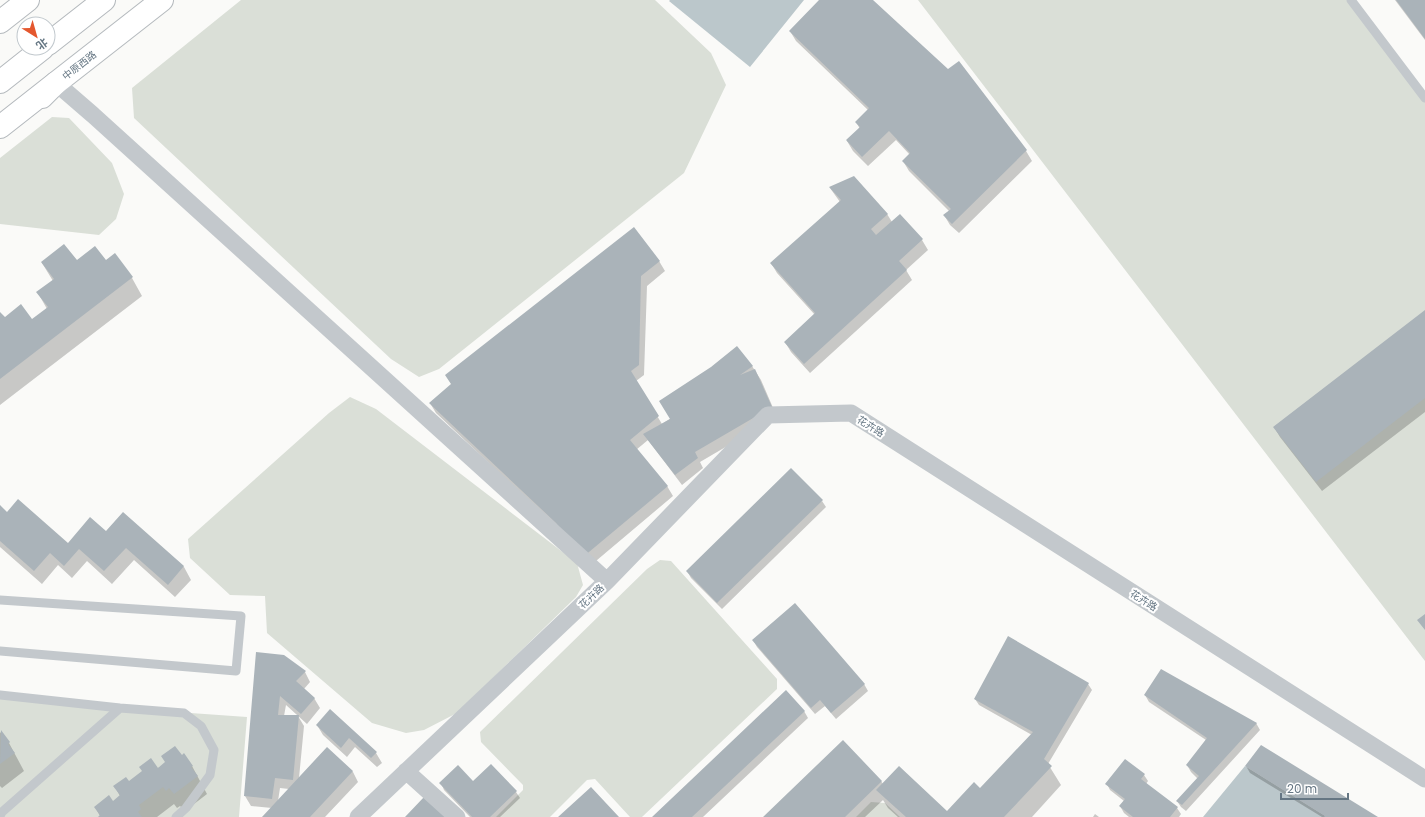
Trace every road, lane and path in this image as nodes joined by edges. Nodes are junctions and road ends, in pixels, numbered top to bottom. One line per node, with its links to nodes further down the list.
1 (28, 0): 5 (main road)
2 (104, 0): 6 (main road)
3 (162, 0): 9 (main road, 中原西路)
4 (1351, 0): 10 (lane)
5 (0, 22)
6 (56, 38)
7 (33, 56): 8 (main road)
8 (0, 82)
9 (56, 83): 11 (main road); 12 (main road, 中原西路); 13 (street)
10 (1425, 98)
11 (0, 127)
12 (0, 136)
13 (607, 580): 18 (street, 花卉路); 19 (street, 花卉路)
14 (0, 600): 15 (lane)
15 (0, 651)
16 (0, 695): 17 (lane)
17 (120, 708): 20 (lane); 21 (lane)
18 (406, 771): 22 (street, 花卉路); 23 (street)
19 (1425, 779)
20 (0, 816)
21 (176, 817)
22 (358, 817)
23 (457, 817)

